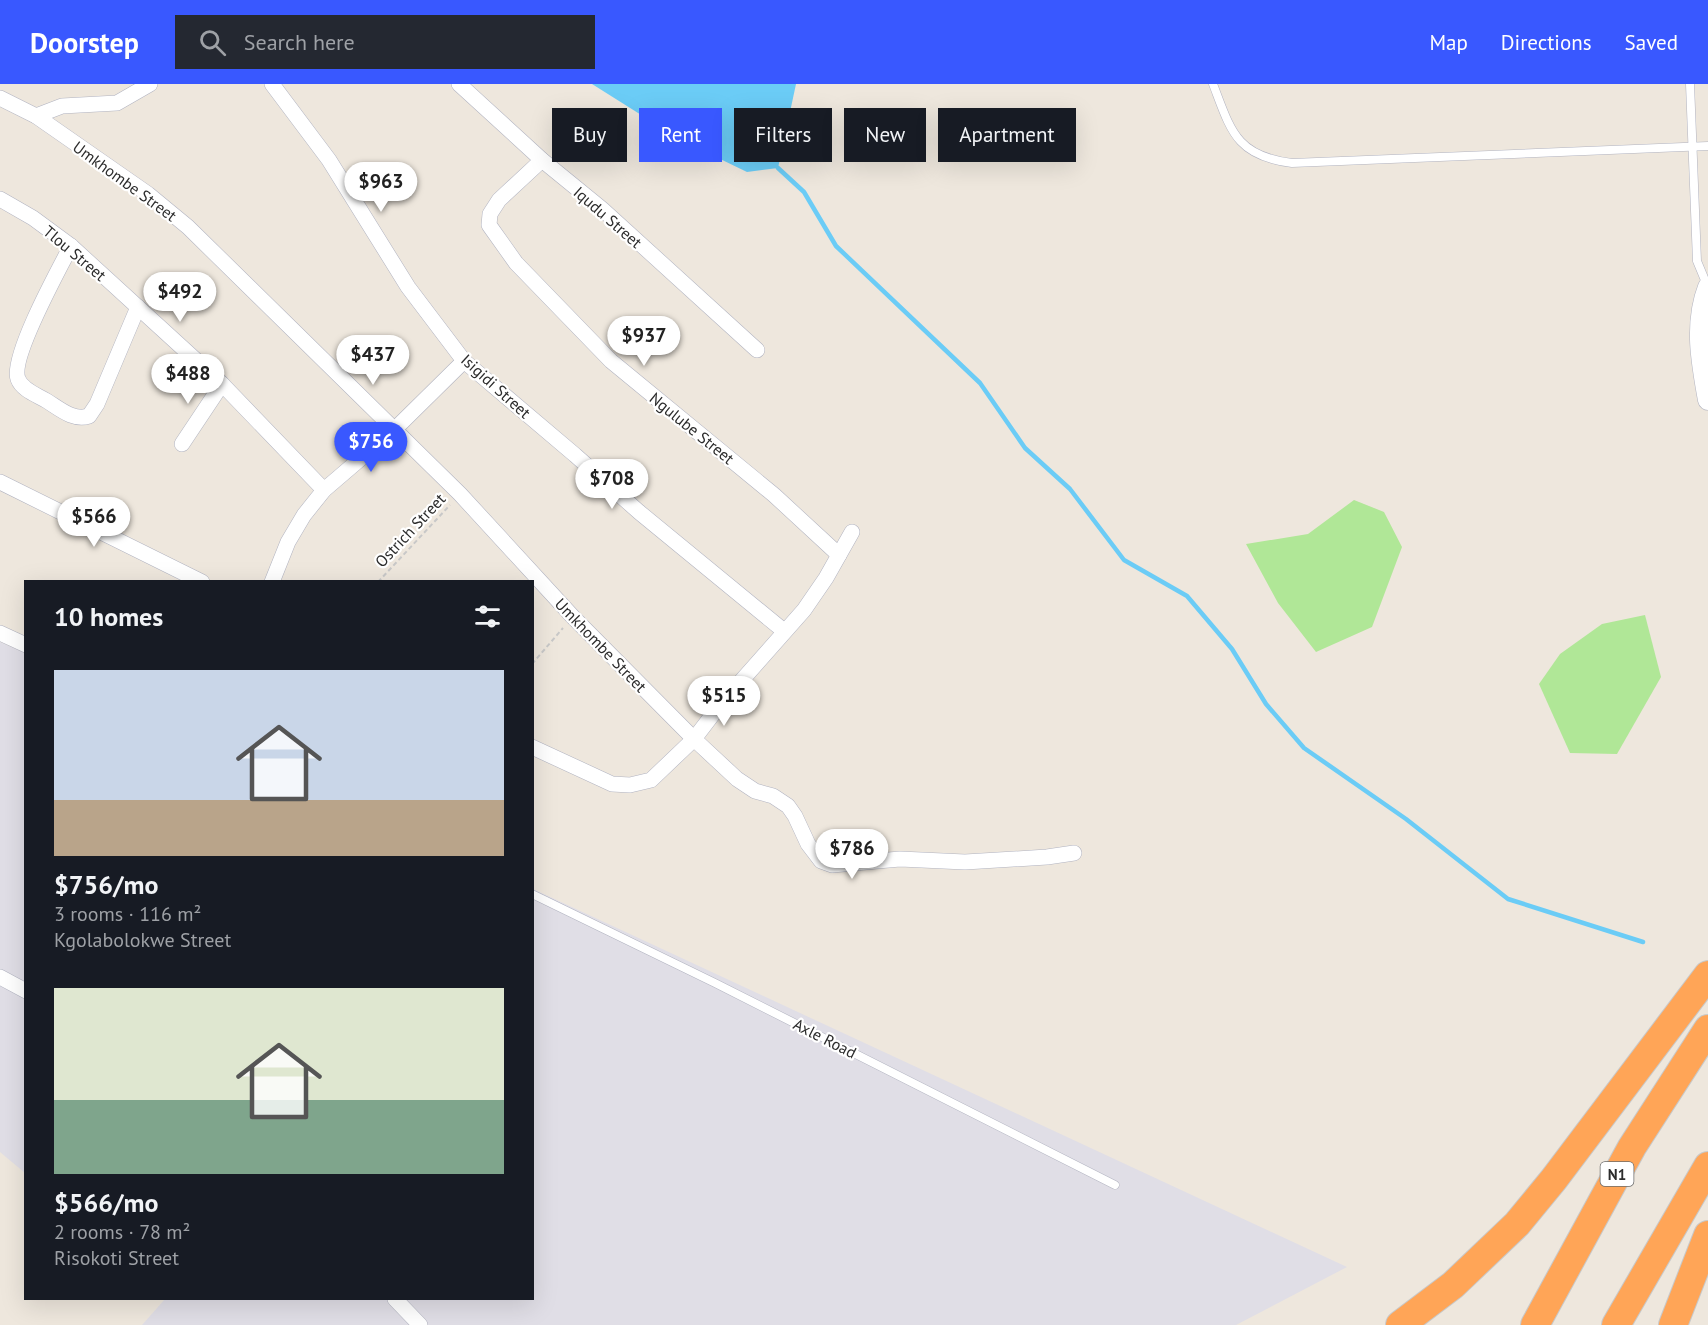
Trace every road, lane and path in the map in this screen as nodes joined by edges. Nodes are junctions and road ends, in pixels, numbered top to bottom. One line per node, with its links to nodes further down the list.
1 (150, 84): 7 (street)
2 (272, 84): 16 (street, Isigidi Street)
3 (459, 84): 10 (street, Iqudu Street)
4 (1213, 84): 9 (lane)
5 (1690, 84): 9 (lane)
6 (0, 98): 7 (street, Umkhombe Street)
7 (36, 116): 19 (street, Umkhombe Street)
8 (1708, 146): 9 (lane)
9 (1693, 147): 13 (lane)
10 (542, 160): 15 (street, Iqudu Street); 25 (street, Ngulube Street)
11 (1, 201): 12 (street, Tlou Street)
12 (71, 246): 14 (street, Tlou Street); 14 (street)
13 (1708, 287): 18 (street)
14 (138, 307): 17 (street, Tlou Street)
15 (757, 350)
16 (464, 361): 19 (street); 30 (street, Isigidi Street)
17 (222, 384): 20 (street); 22 (street, Tlou Street)
18 (1708, 400)
19 (394, 430): 22 (street); 23 (street, Umkhombe Street)
20 (182, 444)
21 (0, 482): 26 (street)
22 (324, 490): 27 (street)
23 (460, 494): 28 (path, Ostrich Street); 29 (street, Umkhombe Street)
24 (852, 532): 25 (street)
25 (839, 555): 30 (street)
26 (198, 580)
27 (273, 580)
28 (380, 580)
29 (573, 617): 33 (path); 34 (street, Umkhombe Street)
30 (784, 631): 34 (street)
31 (0, 633): 32 (street)
32 (24, 644)
33 (534, 662)
34 (694, 739): 35 (street); 36 (street, Umkhombe Street)
35 (534, 748)
36 (1074, 853)
37 (534, 895): 43 (lane, Axle Road)
38 (1708, 975): 47 (highway)
39 (0, 976): 40 (street)
40 (24, 990)
41 (1708, 1029): 48 (highway, N1)
42 (1708, 1166): 49 (highway)
43 (1115, 1185)
44 (1708, 1235): 50 (highway)
45 (395, 1300): 46 (street)
46 (420, 1325)
47 (1400, 1325)
48 (1535, 1325)
49 (1616, 1325)
50 (1673, 1325)

